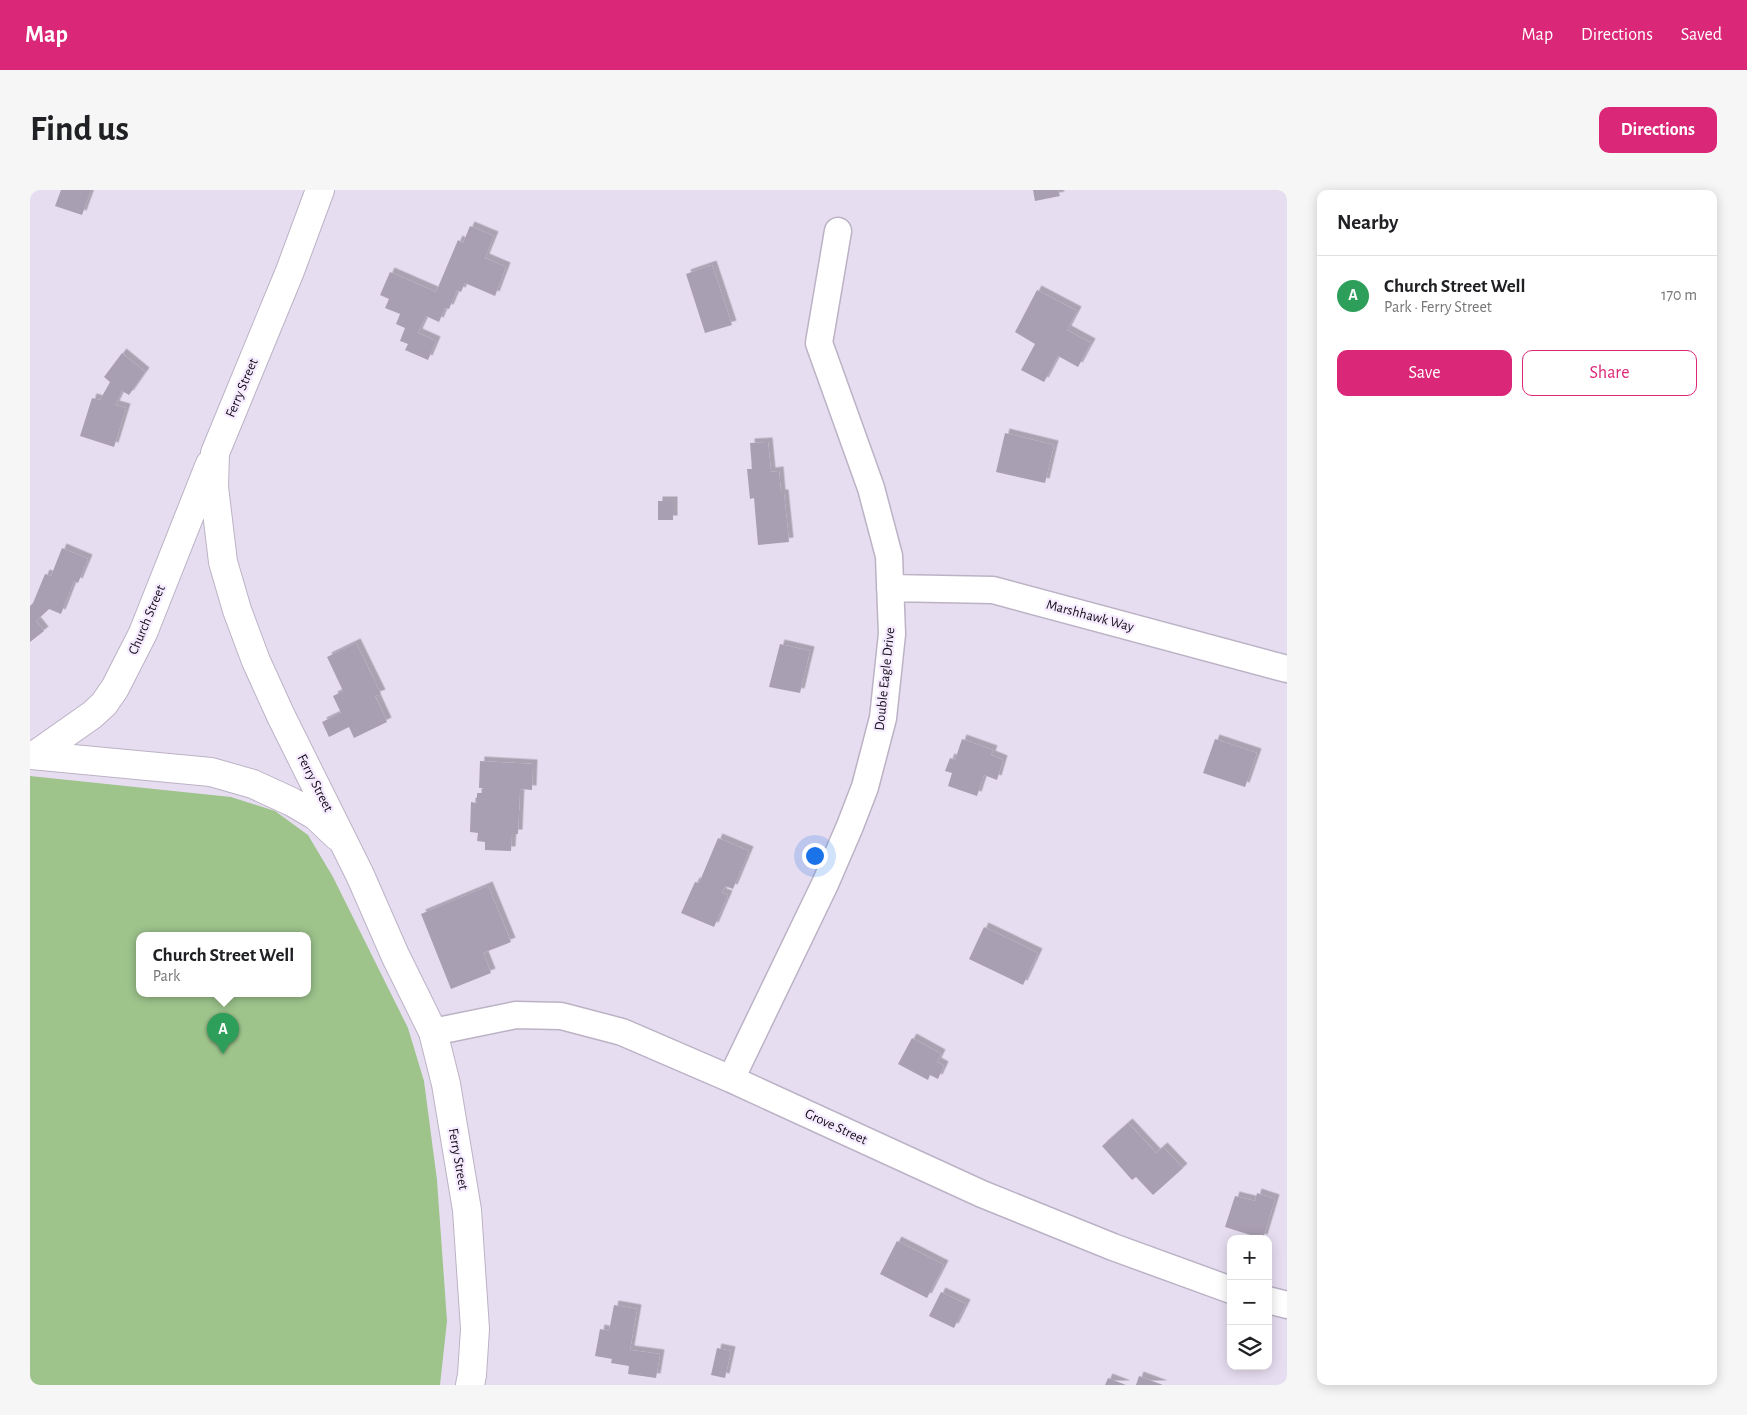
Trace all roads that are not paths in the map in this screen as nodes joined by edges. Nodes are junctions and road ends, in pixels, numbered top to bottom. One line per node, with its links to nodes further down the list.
1 (320, 190): 3 (main road, Ferry Street)
2 (838, 231): 4 (street, Double Eagle Drive)
3 (215, 453): 6 (main road, Church Street); 7 (main road, Ferry Street)
4 (890, 588): 5 (street, Marshhawk Way); 9 (street, Double Eagle Drive)
5 (1287, 669)
6 (33, 755): 7 (main road, Church Street)
7 (345, 843): 8 (main road, Ferry Street)
8 (433, 1032): 9 (street, Grove Street); 13 (main road, Ferry Street)
9 (732, 1079): 10 (street, Grove Street)
10 (1227, 1289)
11 (1272, 1301): 12 (street)
12 (1287, 1305)
13 (470, 1385)

